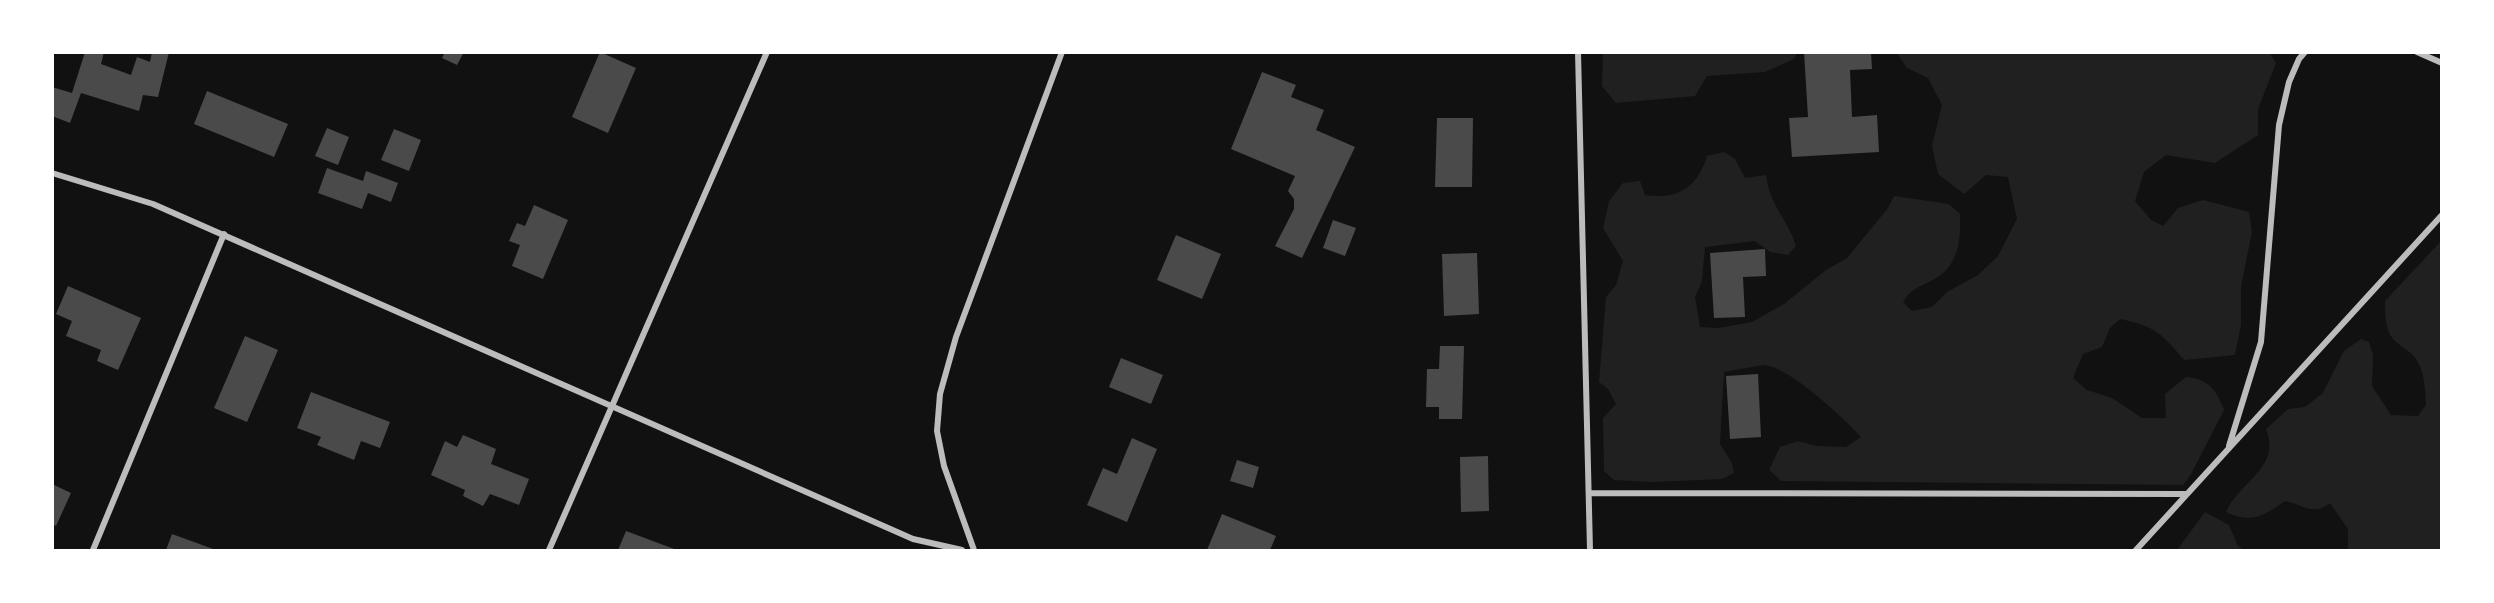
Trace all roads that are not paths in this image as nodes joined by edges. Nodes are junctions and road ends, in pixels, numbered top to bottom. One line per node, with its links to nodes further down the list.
1 (767, 52): 10 (street)
2 (1062, 52): 17 (street)
3 (1578, 52): 12 (street)
4 (2305, 52): 11 (street)
5 (2417, 52): 6 (street)
6 (2442, 63)
7 (52, 172): 9 (street)
8 (2442, 215): 11 (street)
9 (224, 234): 10 (street); 14 (street)
10 (610, 407): 15 (street); 16 (street)
11 (2228, 450): 13 (street)
12 (1591, 493): 13 (street); 18 (street)
13 (2187, 494): 19 (street)
14 (93, 550)
15 (549, 550)
16 (962, 550)
17 (974, 550)
18 (1590, 550)
19 (2136, 550)

